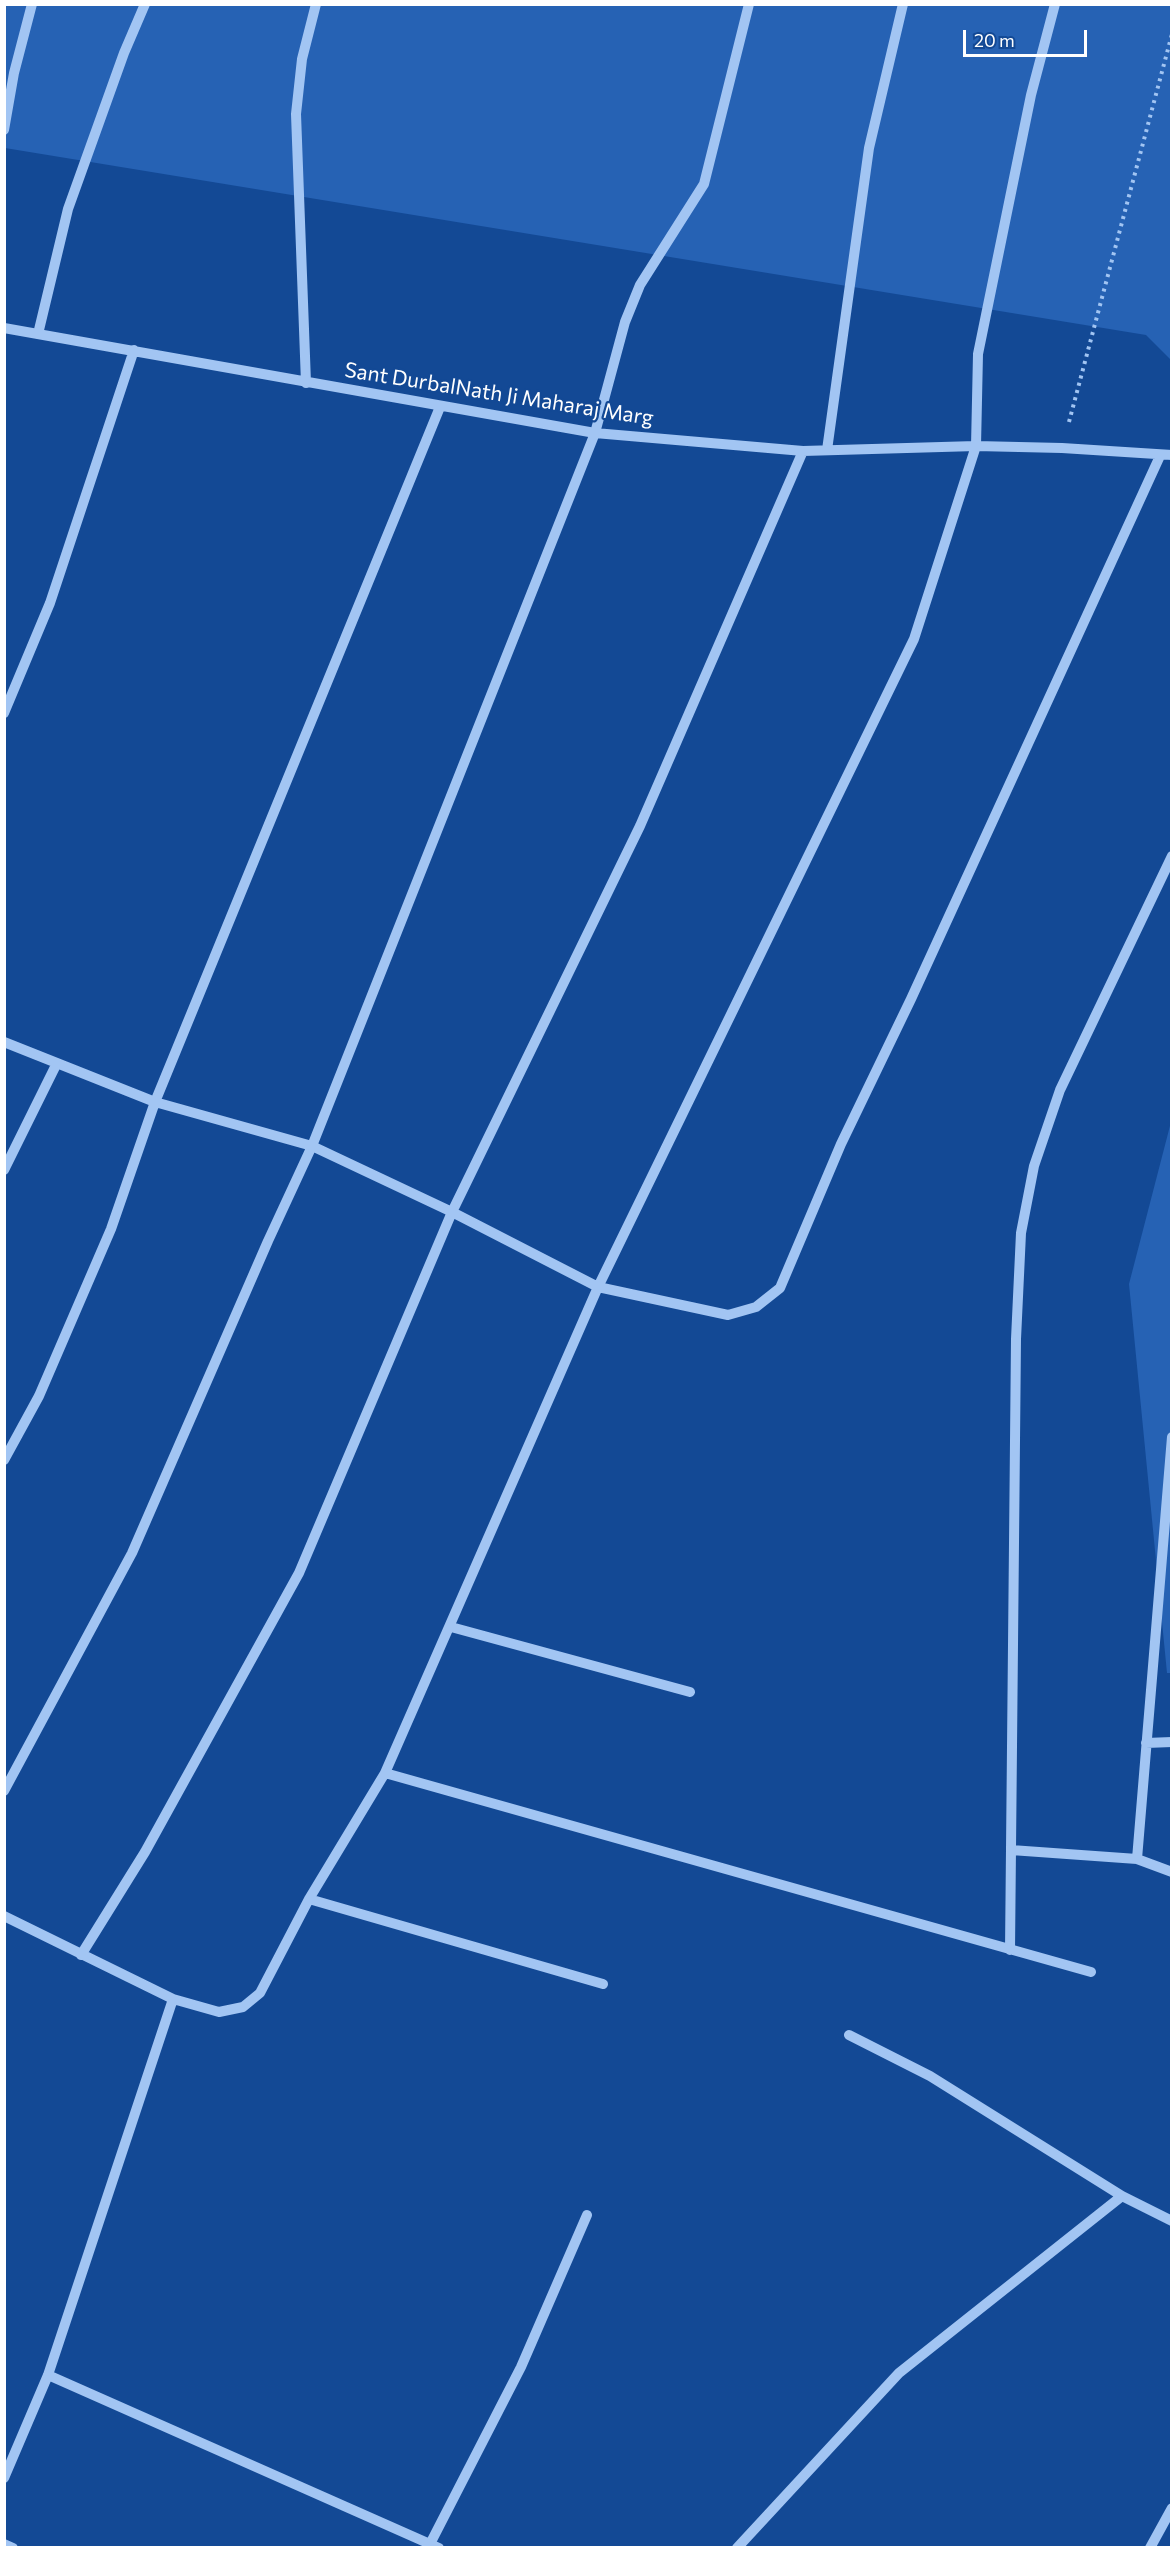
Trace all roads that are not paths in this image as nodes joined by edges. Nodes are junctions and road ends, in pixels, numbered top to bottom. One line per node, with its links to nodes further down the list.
1 (32, 4): 7 (street)
2 (145, 4): 9 (street)
3 (316, 4): 11 (street)
4 (749, 4): 13 (street)
5 (903, 4): 15 (street)
6 (1055, 4): 14 (street)
7 (4, 130)
8 (4, 328): 9 (street, Sant DurbalNath Ji Maharaj Marg)
9 (38, 334): 10 (street, Sant DurbalNath Ji Maharaj Marg)
10 (134, 350): 11 (street, Sant DurbalNath Ji Maharaj Marg); 18 (street)
11 (306, 383): 12 (street, Sant DurbalNath Ji Maharaj Marg)
12 (440, 407): 13 (street, Sant DurbalNath Ji Maharaj Marg); 22 (street)
13 (595, 433): 16 (street, Sant DurbalNath Ji Maharaj Marg); 23 (street)
14 (976, 446): 15 (street, Sant DurbalNath Ji Maharaj Marg); 17 (street, Sant DurbalNath Ji Maharaj Marg); 26 (street)
15 (826, 450): 16 (street, Sant DurbalNath Ji Maharaj Marg)
16 (803, 451): 25 (street)
17 (1166, 455): 26 (street)
18 (4, 713)
19 (1172, 856): 35 (street)
20 (4, 1042): 21 (street)
21 (57, 1063): 22 (street); 24 (street)
22 (155, 1102): 23 (street); 28 (street)
23 (312, 1146): 25 (street); 34 (street)
24 (4, 1170)
25 (453, 1212): 26 (street); 41 (street)
26 (598, 1287): 29 (street)
27 (1172, 1437): 32 (street)
28 (4, 1460)
29 (451, 1627): 30 (street); 33 (street)
30 (690, 1692)
31 (1172, 1742): 32 (street)
32 (1146, 1743): 36 (street)
33 (385, 1773): 38 (street); 40 (street)
34 (4, 1791)
35 (1011, 1850): 36 (street); 40 (street)
36 (1137, 1859): 37 (street)
37 (1172, 1872)
38 (309, 1899): 43 (street); 44 (street)
39 (4, 1916): 41 (street)
40 (1010, 1950): 42 (street)
41 (81, 1954): 44 (street)
42 (1091, 1972)
43 (603, 1984)
44 (173, 2000): 49 (street)
45 (849, 2036): 46 (street)
46 (1122, 2196): 48 (street); 55 (street)
47 (587, 2216): 53 (street)
48 (1172, 2221)
49 (48, 2375): 50 (street); 53 (street)
50 (4, 2478)
51 (1172, 2508): 56 (street)
52 (4, 2544): 54 (street)
53 (435, 2546)
54 (13, 2547)
55 (737, 2547)
56 (1150, 2547)

